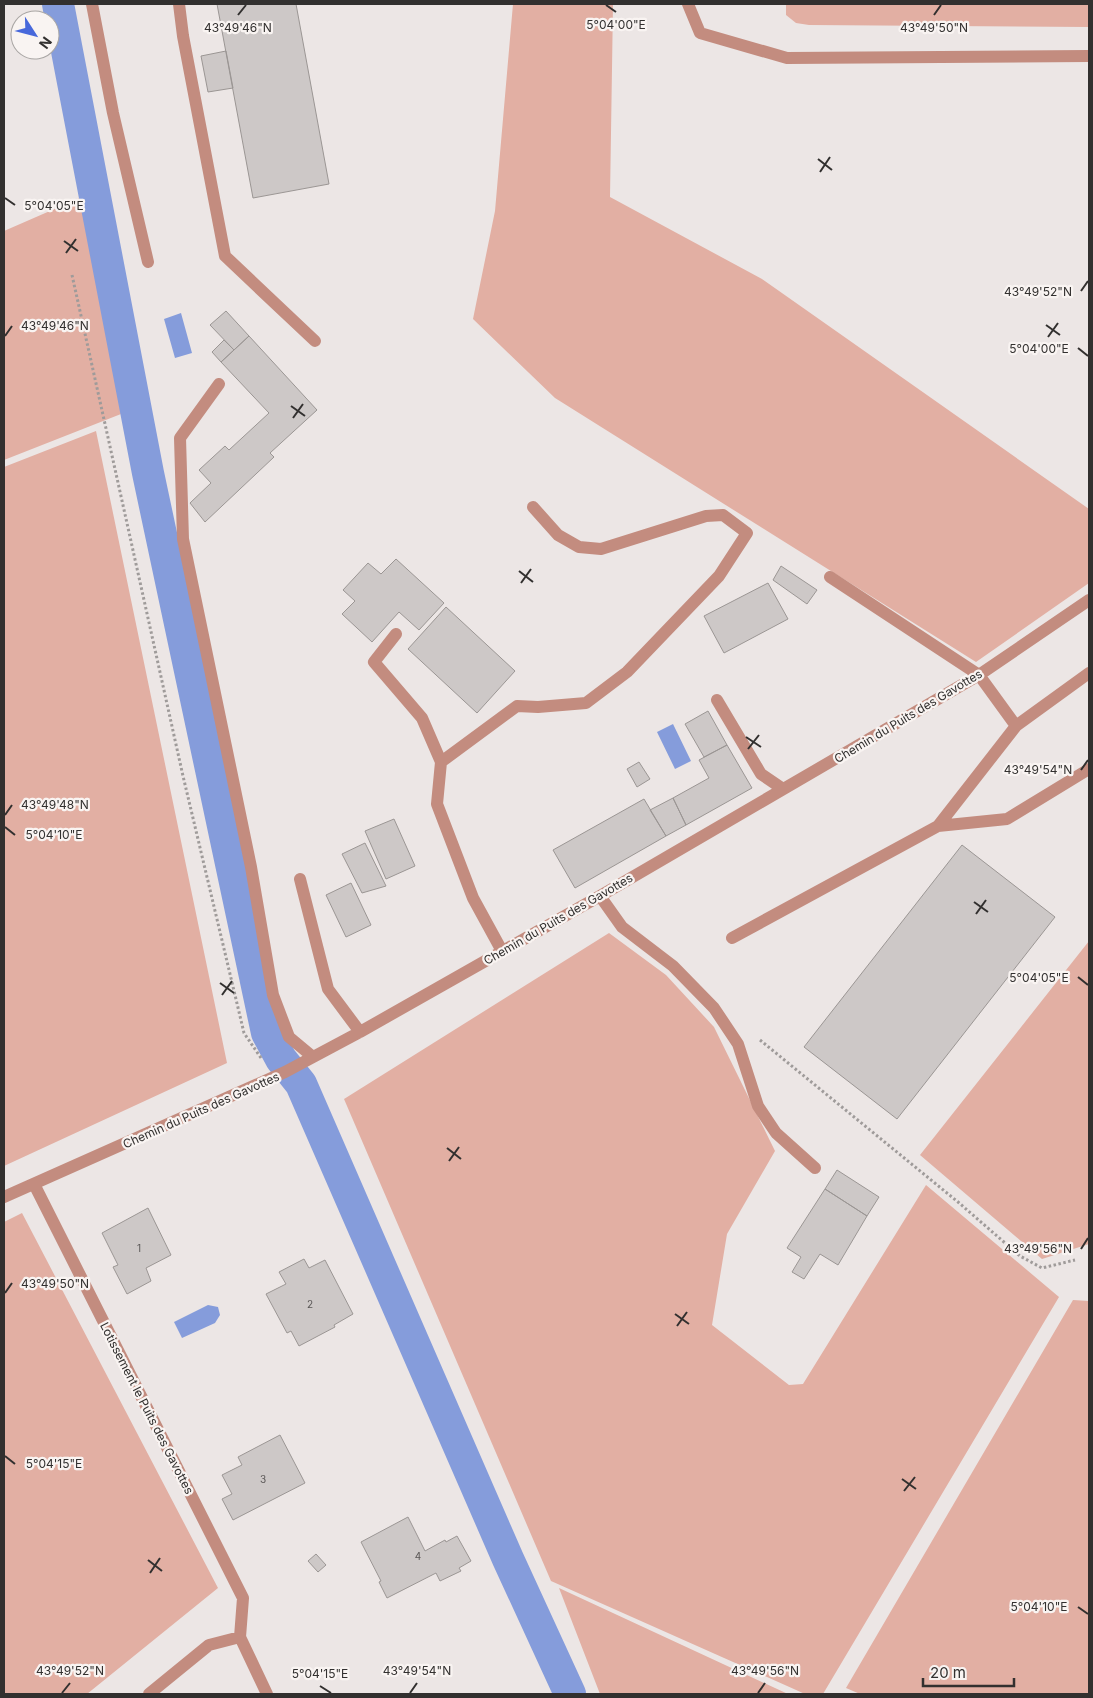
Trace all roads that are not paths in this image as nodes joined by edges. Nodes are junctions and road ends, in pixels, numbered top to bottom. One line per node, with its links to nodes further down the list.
1 (92, 4): 5 (street)
2 (178, 4): 6 (street)
3 (688, 4): 4 (street)
4 (1089, 56)
5 (148, 262)
6 (315, 341)
7 (220, 384): 25 (street)
8 (533, 508): 16 (street)
9 (830, 578): 13 (street)
10 (1089, 600): 13 (street, Chemin du Puits des Gavottes)
11 (396, 634): 16 (street)
12 (1089, 673): 15 (street)
13 (978, 675): 15 (street); 18 (street, Chemin du Puits des Gavottes)
14 (717, 700): 18 (street)
15 (1016, 726): 19 (street)
16 (441, 762): 23 (street)
17 (1089, 769): 19 (street)
18 (783, 789): 21 (street, Chemin du Puits des Gavottes)
19 (938, 826): 22 (street)
20 (300, 879): 24 (street)
21 (600, 896): 23 (street, Chemin du Puits des Gavottes); 26 (street)
22 (732, 938)
23 (502, 951): 24 (street, Chemin du Puits des Gavottes)
24 (360, 1032): 25 (street, Chemin du Puits des Gavottes)
25 (313, 1057): 27 (street, Chemin du Puits des Gavottes)
26 (815, 1168)
27 (34, 1184): 28 (street, Chemin du Puits des Gavottes); 29 (street, Lotissement le Puits des Gavottes)
28 (4, 1197)
29 (240, 1637): 30 (street); 31 (street, Lotissement le Puits des Gavottes)
30 (149, 1694)
31 (267, 1694)

